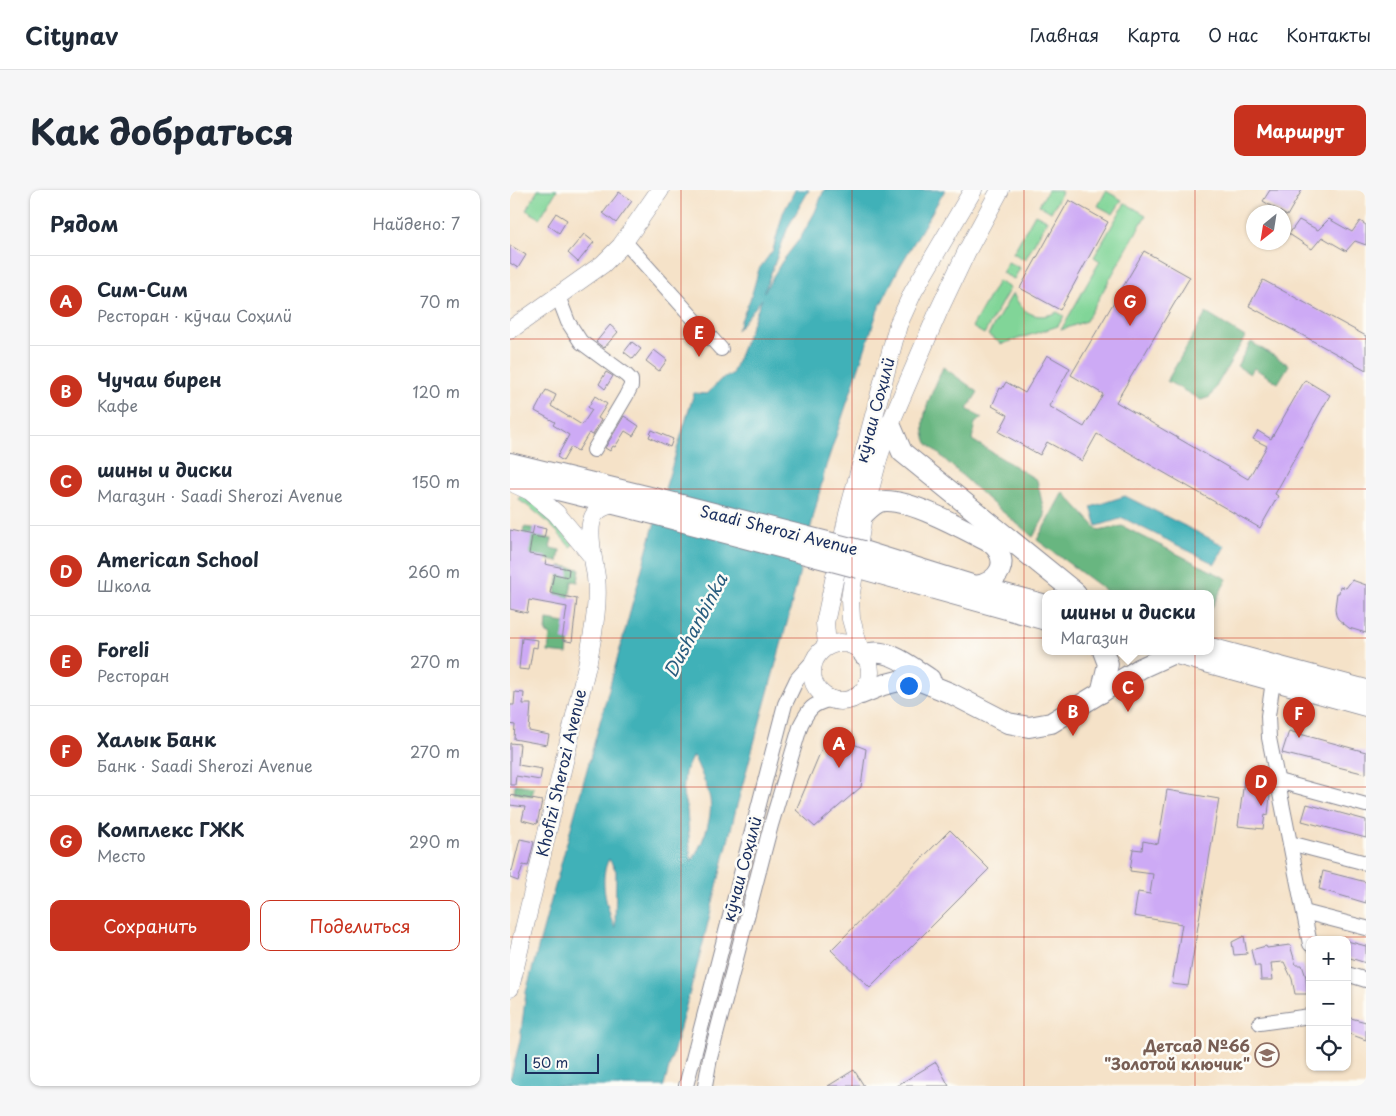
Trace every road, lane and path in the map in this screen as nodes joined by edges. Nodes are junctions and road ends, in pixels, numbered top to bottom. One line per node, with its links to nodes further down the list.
1 (660, 190): 4 (main road)
2 (973, 190): 5 (main road, кӯчаи Соҳилӣ)
3 (1000, 190): 6 (main road, кӯчаи Соҳилӣ)
4 (625, 242): 7 (main road); 11 (street)
5 (931, 260): 6 (main road); 9 (main road, кӯчаи Соҳилӣ)
6 (954, 278): 10 (main road, кӯчаи Соҳилӣ)
7 (558, 296): 8 (main road); 13 (street)
8 (512, 325)
9 (898, 325): 10 (main road); 25 (main road, кӯчаи Соҳилӣ)
10 (926, 341): 12 (main road, кӯчаи Соҳилӣ)
11 (721, 348)
12 (890, 424): 18 (main road, кӯчаи Соҳилӣ); 22 (highway)
13 (594, 450)
14 (510, 463): 17 (highway, Saadi Sherozi Avenue)
15 (510, 479): 16 (highway, Saadi Sherozi Avenue); 19 (main road)
16 (612, 504): 17 (highway, Saadi Sherozi Avenue); 19 (main road, Khofizi Sherozi Avenue)
17 (652, 506): 20 (highway, Saadi Sherozi Avenue, bridge)
18 (862, 515): 21 (highway); 27 (main road, кӯчаи Соҳилӣ)
19 (592, 556): 48 (main road, Khofizi Sherozi Avenue)
20 (861, 560): 21 (highway, Saadi Sherozi Avenue); 24 (highway, Saadi Sherozi Avenue)
21 (975, 586): 23 (highway, Saadi Sherozi Avenue)
22 (1072, 590)
23 (1042, 604)
24 (1042, 619)
25 (827, 646): 27 (main road); 31 (main road)
26 (1214, 649): 33 (highway)
27 (862, 653): 34 (highway); 36 (main road)
28 (1105, 655): 35 (highway)
29 (1165, 655): 35 (highway)
30 (1181, 655): 32 (highway)
31 (814, 660): 37 (main road); 51 (street, кӯчаи Соҳилӣ)
32 (1273, 681): 38 (highway); 39 (street)
33 (1366, 690)
34 (950, 693): 35 (highway); 36 (highway)
35 (1102, 693)
36 (861, 694): 37 (main road)
37 (829, 700): 52 (street, кӯчаи Соҳилӣ)
38 (1366, 706)
39 (1278, 781): 40 (street); 41 (street)
40 (1366, 805)
41 (1290, 843): 42 (street); 43 (street)
42 (1366, 863)
43 (1304, 912): 44 (street); 45 (street)
44 (1366, 928)
45 (1308, 936)
46 (1351, 975): 47 (street)
47 (1366, 980)
48 (510, 988)
49 (1306, 1017): 50 (street)
50 (1260, 1023)
51 (686, 1086)
52 (705, 1086)

